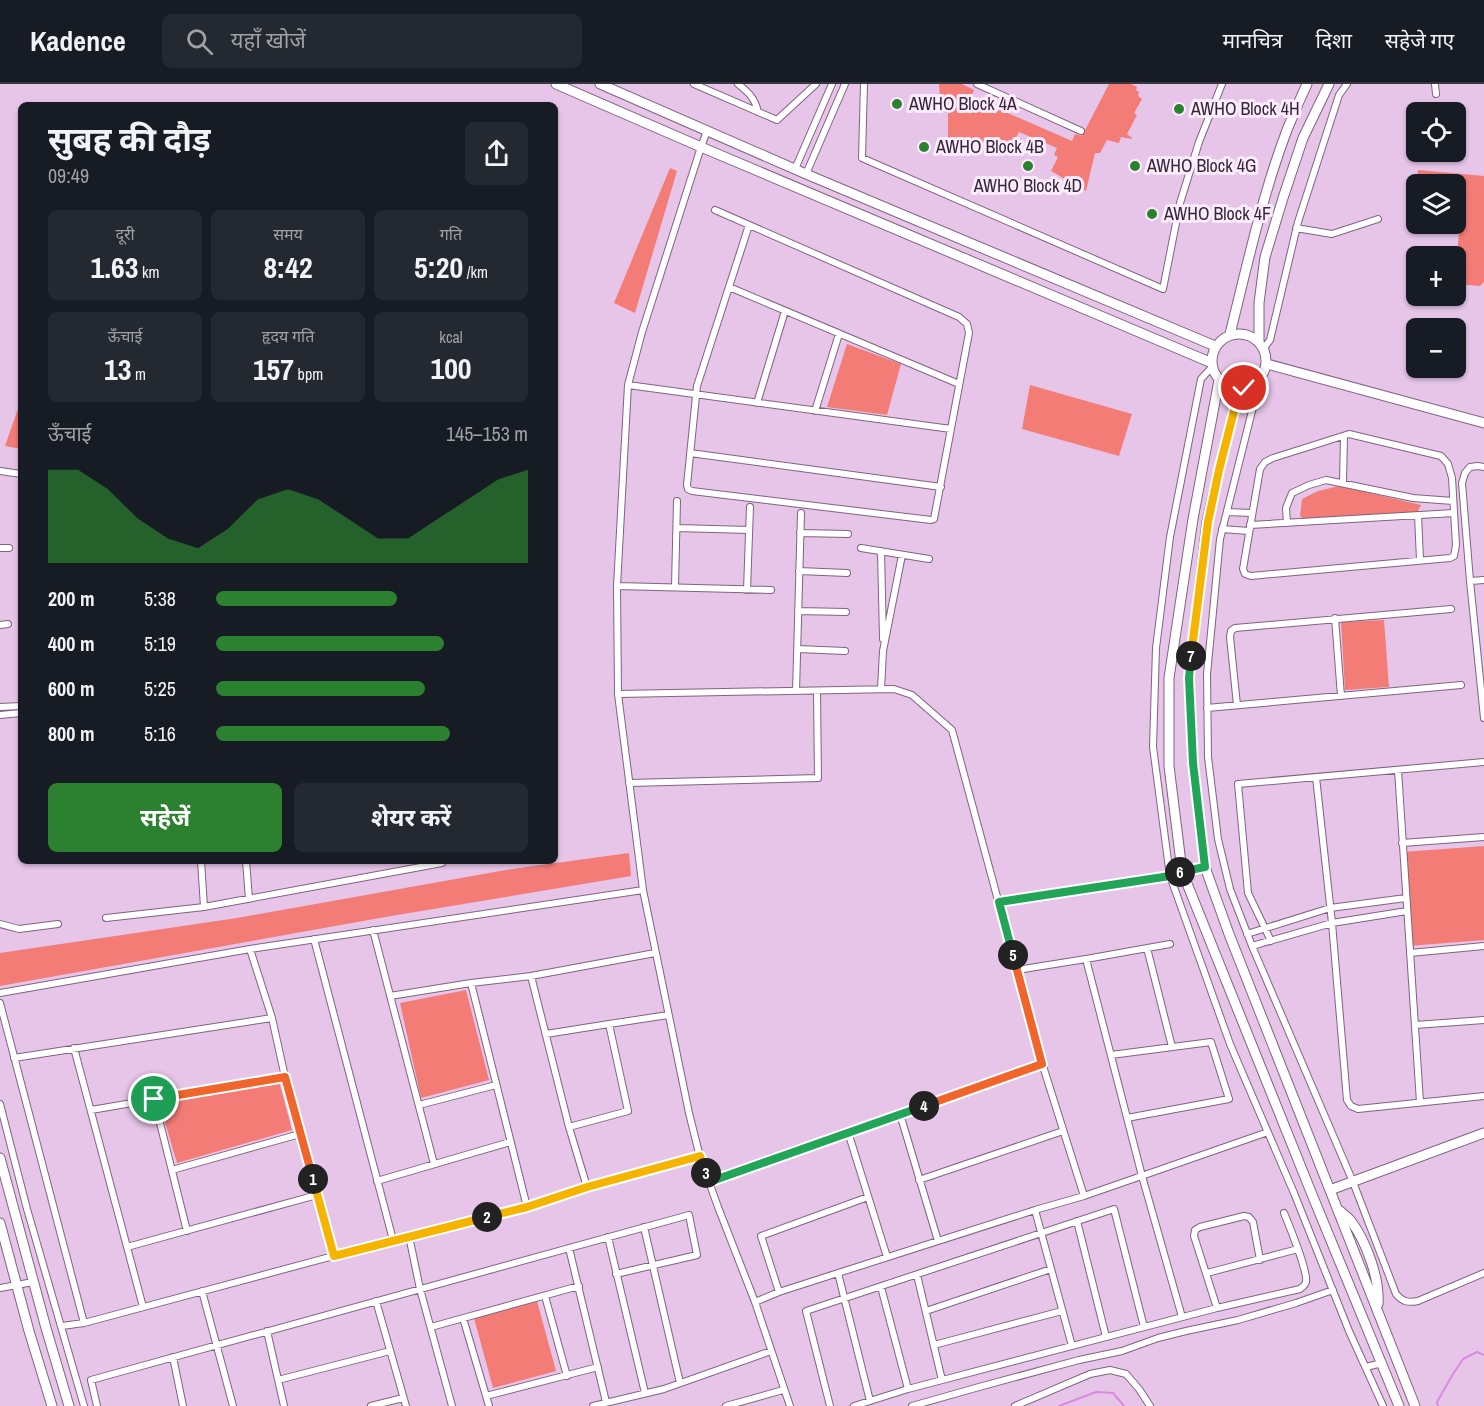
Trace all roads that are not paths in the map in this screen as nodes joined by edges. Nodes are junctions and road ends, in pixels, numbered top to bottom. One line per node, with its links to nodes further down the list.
1 (556, 84): 19 (street)
2 (600, 84): 17 (street)
3 (694, 84): 16 (street)
4 (738, 84): 16 (street)
5 (816, 84): 16 (street)
6 (832, 84): 20 (street)
7 (845, 84): 21 (street)
8 (864, 84): 10 (street)
9 (977, 84): 18 (street)
10 (1222, 84)
11 (1307, 84): 29 (street)
12 (1329, 84): 30 (street)
13 (1347, 84): 25 (street)
14 (1435, 84): 15 (street)
15 (1436, 94)
16 (758, 112)
17 (707, 131): 19 (street); 20 (street)
18 (1081, 131)
19 (700, 147): 33 (street); 37 (street)
20 (795, 169): 21 (street)
21 (806, 174): 31 (street)
22 (716, 210): 24 (street)
23 (1378, 219): 25 (street)
24 (749, 225): 26 (street); 36 (street)
25 (1296, 228): 30 (street)
26 (729, 287): 27 (street); 39 (street)
27 (785, 311): 28 (street); 40 (street)
28 (839, 334): 36 (street); 41 (street)
29 (1230, 334): 30 (street); 31 (street)
30 (1262, 345): 32 (street)
31 (1215, 346): 33 (street)
32 (1267, 364): 34 (street); 42 (street)
33 (1212, 365): 35 (street); 114 (street)
34 (1260, 379): 38 (street); 54 (street)
35 (1219, 380): 38 (street); 113 (street)
36 (958, 384): 43 (street)
37 (628, 385): 39 (street); 77 (street)
38 (1244, 388): 112 (street)
39 (696, 394): 40 (street); 45 (street)
40 (757, 403): 41 (street)
41 (815, 411): 43 (street)
42 (1484, 423)
43 (951, 429): 50 (street)
44 (1344, 436): 49 (street); 52 (street); 56 (street)
45 (690, 453): 50 (street); 50 (street)
46 (1484, 467): 76 (street)
47 (0, 471): 48 (street)
48 (18, 474)
49 (1342, 483): 52 (street); 59 (street)
50 (941, 487)
51 (677, 501): 60 (street)
52 (1453, 501): 57 (street)
53 (750, 507): 63 (street)
54 (1227, 512): 56 (street); 62 (street)
55 (801, 513): 64 (street)
56 (1252, 513): 61 (street)
57 (1454, 513): 58 (street); 72 (street)
58 (1418, 515): 59 (street); 72 (street)
59 (1287, 523): 61 (street)
60 (677, 528): 63 (street); 78 (street)
61 (1250, 528): 62 (street); 72 (street)
62 (1222, 529): 99 (street)
63 (749, 530): 79 (street)
64 (800, 533): 65 (street); 73 (street)
65 (848, 534)
66 (0, 548): 67 (street)
67 (9, 548)
68 (861, 548): 69 (street)
69 (881, 551): 70 (street); 89 (street)
70 (902, 555): 71 (street); 89 (street)
71 (929, 559)
72 (1420, 560)
73 (799, 571): 74 (street); 82 (street)
74 (846, 573)
75 (1484, 580): 76 (street)
76 (1470, 581): 102 (street)
77 (617, 586): 78 (street); 94 (street)
78 (675, 587): 79 (street)
79 (747, 590): 80 (street)
80 (771, 590)
81 (1451, 609): 84 (street)
82 (798, 611): 83 (street); 87 (street)
83 (846, 612)
84 (1335, 618): 95 (street); 96 (street)
85 (8, 624): 86 (street)
86 (0, 625)
87 (798, 649): 88 (street); 92 (street)
88 (845, 651)
89 (883, 651): 91 (street)
90 (1461, 685): 95 (street)
91 (880, 689): 93 (street); 118 (street)
92 (796, 691): 93 (street); 94 (street)
93 (817, 691): 106 (street)
94 (618, 694): 106 (street)
95 (1341, 696): 96 (street)
96 (1237, 705): 99 (street)
97 (18, 706): 98 (street)
98 (0, 707)
99 (1208, 708): 128 (street)
100 (18, 714): 101 (street)
101 (0, 715)
102 (1484, 718)
103 (1484, 762): 104 (street)
104 (1398, 770): 105 (street); 108 (street)
105 (1316, 777): 120 (street); 126 (street)
106 (629, 783): 115 (street)
107 (1484, 837): 108 (street)
108 (1402, 843): 116 (street)
109 (201, 864): 119 (street)
110 (246, 864): 117 (street)
111 (437, 864): 117 (street)
112 (1205, 867): 113 (street); 183 (street)
113 (1182, 871): 114 (street); 243 (street)
114 (1170, 876): 118 (street); 169 (street)
115 (643, 890): 127 (street); 136 (street)
116 (1406, 898): 120 (street); 121 (street)
117 (249, 899): 119 (street)
118 (999, 902): 139 (street)
119 (204, 907): 122 (street)
120 (1330, 908): 123 (street); 126 (street)
121 (1407, 911): 123 (street); 137 (street)
122 (106, 918)
123 (1332, 923): 130 (street); 160 (street)
124 (58, 924): 125 (street)
125 (1, 926)
126 (1264, 928): 128 (street); 130 (street)
127 (373, 930): 129 (street); 143 (street)
128 (1247, 934): 133 (street)
129 (314, 939): 135 (street); 179 (street)
130 (1271, 941): 133 (street)
131 (1170, 944): 134 (street)
132 (1484, 945): 137 (street)
133 (1252, 946): 181 (street)
134 (1147, 948): 138 (street); 151 (street)
135 (250, 949): 142 (street); 146 (street)
136 (655, 953): 140 (street); 145 (street)
137 (1410, 953): 149 (street)
138 (1086, 959): 139 (street); 153 (street)
139 (1017, 970): 155 (street)
140 (531, 976): 141 (street); 150 (street)
141 (471, 983): 143 (street); 157 (street)
142 (0, 993)
143 (390, 996): 162 (street)
144 (0, 1002): 154 (street)
145 (668, 1016): 148 (street); 173 (street)
146 (272, 1018): 152 (street); 156 (street)
147 (1484, 1020): 149 (street)
148 (609, 1024): 150 (street); 166 (street)
149 (1415, 1025): 160 (street)
150 (546, 1034): 166 (street)
151 (1172, 1047): 153 (street); 165 (street)
152 (74, 1048): 154 (street); 163 (street)
153 (1111, 1055): 165 (street)
154 (14, 1058): 231 (street)
155 (1042, 1064): 164 (street); 167 (street)
156 (285, 1077): 159 (street); 171 (street)
157 (496, 1084): 162 (street); 172 (street)
158 (1484, 1096): 160 (street)
159 (154, 1099): 163 (street); 176 (street)
160 (1420, 1102)
161 (0, 1104): 232 (street)
162 (419, 1105): 175 (street)
163 (91, 1110): 199 (street)
164 (900, 1114): 168 (street); 178 (street)
165 (1127, 1118): 177 (street)
166 (569, 1127): 182 (street)
167 (1064, 1131): 178 (street); 185 (street)
168 (848, 1132): 180 (street); 186 (street)
169 (1268, 1132): 177 (street); 218 (street)
170 (1484, 1133): 181 (street)
171 (300, 1134): 176 (street); 184 (street)
172 (510, 1142): 175 (street); 187 (street)
173 (700, 1156): 180 (street); 182 (street)
174 (0, 1158): 212 (street)
175 (434, 1164): 179 (street)
176 (172, 1170): 193 (street)
177 (1142, 1176): 185 (street); 229 (street)
178 (920, 1180): 198 (street)
179 (377, 1181): 197 (street)
180 (709, 1182): 224 (street)
181 (1353, 1182): 183 (street); 209 (street)
182 (587, 1187): 187 (street)
183 (1330, 1190): 257 (street)
184 (317, 1196): 193 (street); 202 (street)
185 (1084, 1196): 188 (street)
186 (868, 1197): 203 (street); 220 (street)
187 (527, 1207): 195 (street)
188 (1035, 1210): 194 (street); 198 (street)
189 (1284, 1213): 201 (street)
190 (1077, 1221): 194 (street); 234 (street); 236 (street)
191 (0, 1223): 213 (street)
192 (644, 1227): 196 (street); 205 (street); 205 (street)
193 (186, 1231): 199 (street)
194 (1041, 1233): 206 (street); 211 (street)
195 (409, 1236): 197 (street); 217 (street)
196 (608, 1238): 200 (street); 210 (street)
197 (393, 1240): 202 (street)
198 (938, 1241): 203 (street)
199 (127, 1246): 225 (street)
200 (569, 1248): 214 (street); 217 (street)
201 (1298, 1250): 204 (street); 226 (street)
202 (334, 1256): 219 (street)
203 (887, 1257): 207 (street)
204 (1260, 1260): 208 (street); 208 (street)
205 (653, 1266): 210 (street); 249 (street)
206 (1051, 1269): 227 (street); 228 (street)
207 (838, 1273): 220 (street); 222 (street)
208 (1207, 1273): 226 (street)
209 (1484, 1273)
210 (616, 1274): 252 (street)
211 (917, 1275): 215 (street); 227 (street)
212 (33, 1282): 213 (street); 259 (street)
213 (16, 1285): 216 (street); 258 (street)
214 (579, 1286): 221 (street); 244 (street)
215 (881, 1287): 222 (street); 250 (street)
216 (0, 1288)
217 (420, 1289): 223 (street); 233 (street)
218 (1333, 1290): 245 (street); 274 (street)
219 (202, 1291): 225 (street); 237 (street)
220 (779, 1292): 224 (street)
221 (545, 1296): 230 (street); 246 (street)
222 (844, 1299): 255 (street); 272 (street)
223 (376, 1301): 235 (street); 240 (street)
224 (755, 1302): 241 (street)
225 (143, 1307): 231 (street)
226 (1217, 1308): 229 (street)
227 (926, 1311): 238 (street)
228 (1062, 1311): 238 (street); 239 (street)
229 (1182, 1317): 234 (street)
230 (464, 1318): 233 (street); 253 (street)
231 (84, 1323): 232 (street)
232 (62, 1326): 260 (street)
233 (431, 1327): 267 (street)
234 (1144, 1327): 236 (street)
235 (267, 1331): 237 (street); 247 (street)
236 (1106, 1337): 239 (street)
237 (217, 1345): 242 (street); 263 (street)
238 (934, 1345): 248 (street)
239 (1072, 1346): 248 (street)
240 (390, 1351): 247 (street); 254 (street)
241 (771, 1351): 249 (street); 251 (street)
242 (173, 1358): 261 (street); 262 (street)
243 (1382, 1363): 245 (street); 278 (street)
244 (598, 1367): 246 (street); 256 (street)
245 (1366, 1367): 277 (street)
246 (567, 1376): 253 (street)
247 (278, 1380): 264 (street)
248 (942, 1380): 250 (street)
249 (680, 1383): 252 (street)
250 (908, 1389): 255 (street)
251 (783, 1390): 270 (street); 271 (street)
252 (645, 1393): 256 (street)
253 (486, 1396): 268 (street)
254 (403, 1398): 265 (street); 266 (street)
255 (870, 1401): 273 (street)
256 (606, 1402): 269 (street)
257 (1414, 1404)
258 (52, 1406)
259 (69, 1406)
260 (84, 1406)
261 (97, 1406)
262 (183, 1406)
263 (233, 1406)
264 (284, 1406)
265 (371, 1406)
266 (406, 1406)
267 (452, 1406)
268 (489, 1406)
269 (593, 1406)
270 (726, 1406)
271 (790, 1406)
272 (830, 1406)
273 (854, 1406)
274 (912, 1406)
275 (1015, 1406): 276 (street)
276 (1150, 1406)
277 (1383, 1406)
278 (1399, 1406)

